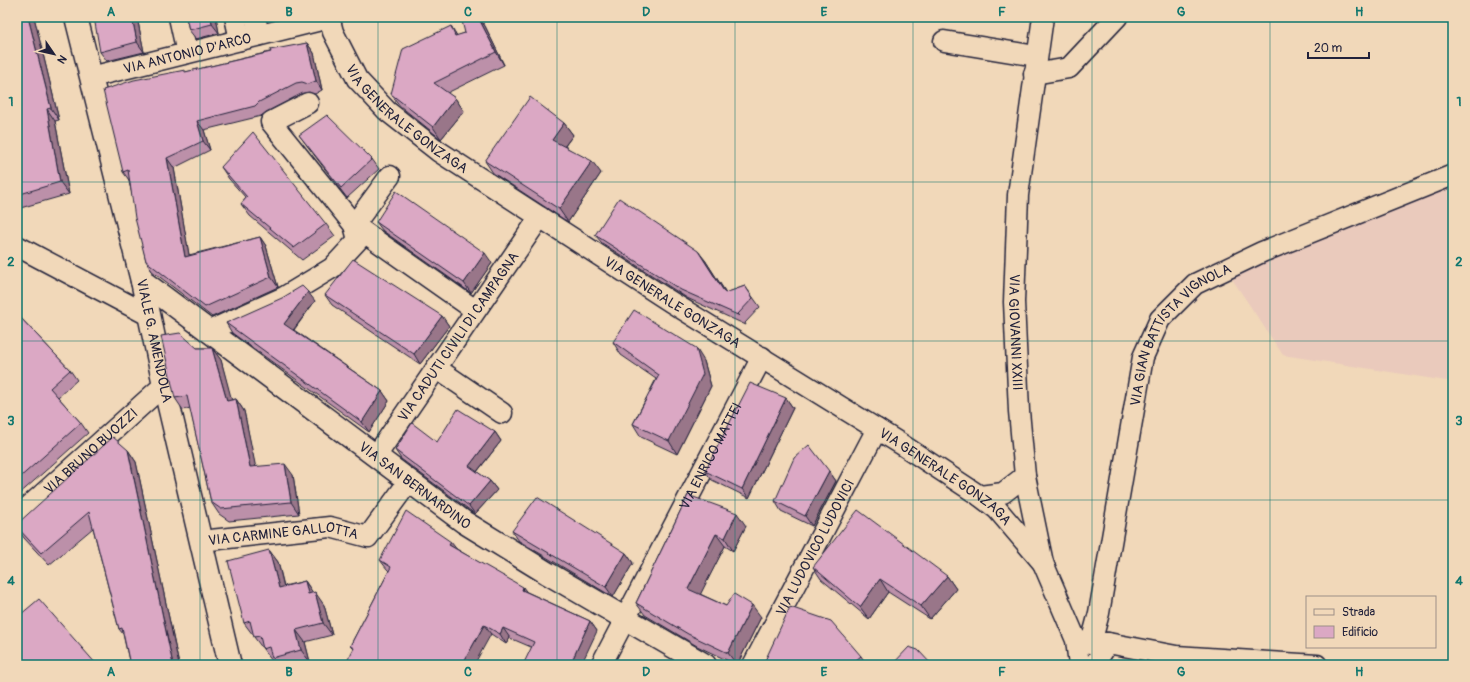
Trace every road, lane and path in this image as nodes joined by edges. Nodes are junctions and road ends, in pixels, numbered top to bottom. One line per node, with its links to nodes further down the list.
1 (76, 17): 12 (street, VIALE G. AMENDOLA)
2 (179, 17): 10 (street)
3 (235, 17): 8 (street)
4 (329, 17): 7 (street, VIA ANTONIO D'ARCO); 16 (street, VIA GENERALE GONZAGA)
5 (1043, 17): 11 (street, VIA GIOVANNI XXIII)
6 (1117, 17): 11 (street)
7 (257, 26): 8 (street, VIA ANTONIO D'ARCO)
8 (240, 40): 10 (street, VIA ANTONIO D'ARCO)
9 (944, 41): 11 (street)
10 (187, 53): 12 (street, VIA ANTONIO D'ARCO)
11 (1035, 65): 29 (street, VIA GIOVANNI XXIII)
12 (92, 77): 19 (street, VIALE G. AMENDOLA)
13 (308, 103): 17 (street)
14 (1453, 175): 38 (street, VIA GIAN BATTISTA VIGNOLA)
15 (390, 176): 17 (street)
16 (540, 217): 20 (street, VIA CADUTI CIVILI DI CAMPAGNA); 23 (street, VIA GENERALE GONZAGA)
17 (354, 225): 20 (street); 22 (street)
18 (20, 251): 21 (street)
19 (142, 281): 21 (street, VIALE G. AMENDOLA); 22 (street, VIA SAN BERNARDINO)
20 (475, 310): 24 (street, VIA CADUTI CIVILI DI CAMPAGNA)
21 (150, 316): 25 (street, VIALE G. AMENDOLA)
22 (209, 331): 28 (street, VIA SAN BERNARDINO)
23 (762, 357): 27 (street, VIA GENERALE GONZAGA); 37 (street, VIA ENRICO MATTEI)
24 (436, 368): 26 (street); 28 (street, VIA CADUTI CIVILI DI CAMPAGNA)
25 (164, 385): 33 (street, VIA BRUNO BUOZZI); 35 (street, VIALE G. AMENDOLA)
26 (502, 413)
27 (877, 429): 31 (street, VIA GENERALE GONZAGA); 42 (street, VIA LUDOVICO LUDOVICI)
28 (376, 456): 30 (street, VIA SAN BERNARDINO)
29 (1025, 476): 31 (street); 32 (street, VIA GIOVANNI XXIII)
30 (409, 481): 35 (street, VIA CARMINE GALLOTTA); 37 (street, VIA SAN BERNARDINO)
31 (966, 494): 34 (street, VIA GENERALE GONZAGA)
32 (1028, 497): 34 (street); 36 (street, VIA GIOVANNI XXIII)
33 (17, 517)
34 (1012, 525): 36 (street, VIA GENERALE GONZAGA)
35 (201, 541): 39 (street, VIALE G. AMENDOLA)
36 (1043, 563): 38 (street, VIA GIOVANNI XXIII)
37 (626, 618): 40 (street, VIA ENRICO MATTEI); 41 (street, VIA SAN BERNARDINO)
38 (1092, 642): 43 (street, VIA GIAN BATTISTA VIGNOLA); 44 (street, VIA GIAN BATTISTA VIGNOLA); 45 (street)
39 (230, 665)
40 (601, 665)
41 (705, 665)
42 (753, 665)
43 (1079, 665)
44 (1094, 665)
45 (1316, 665)

